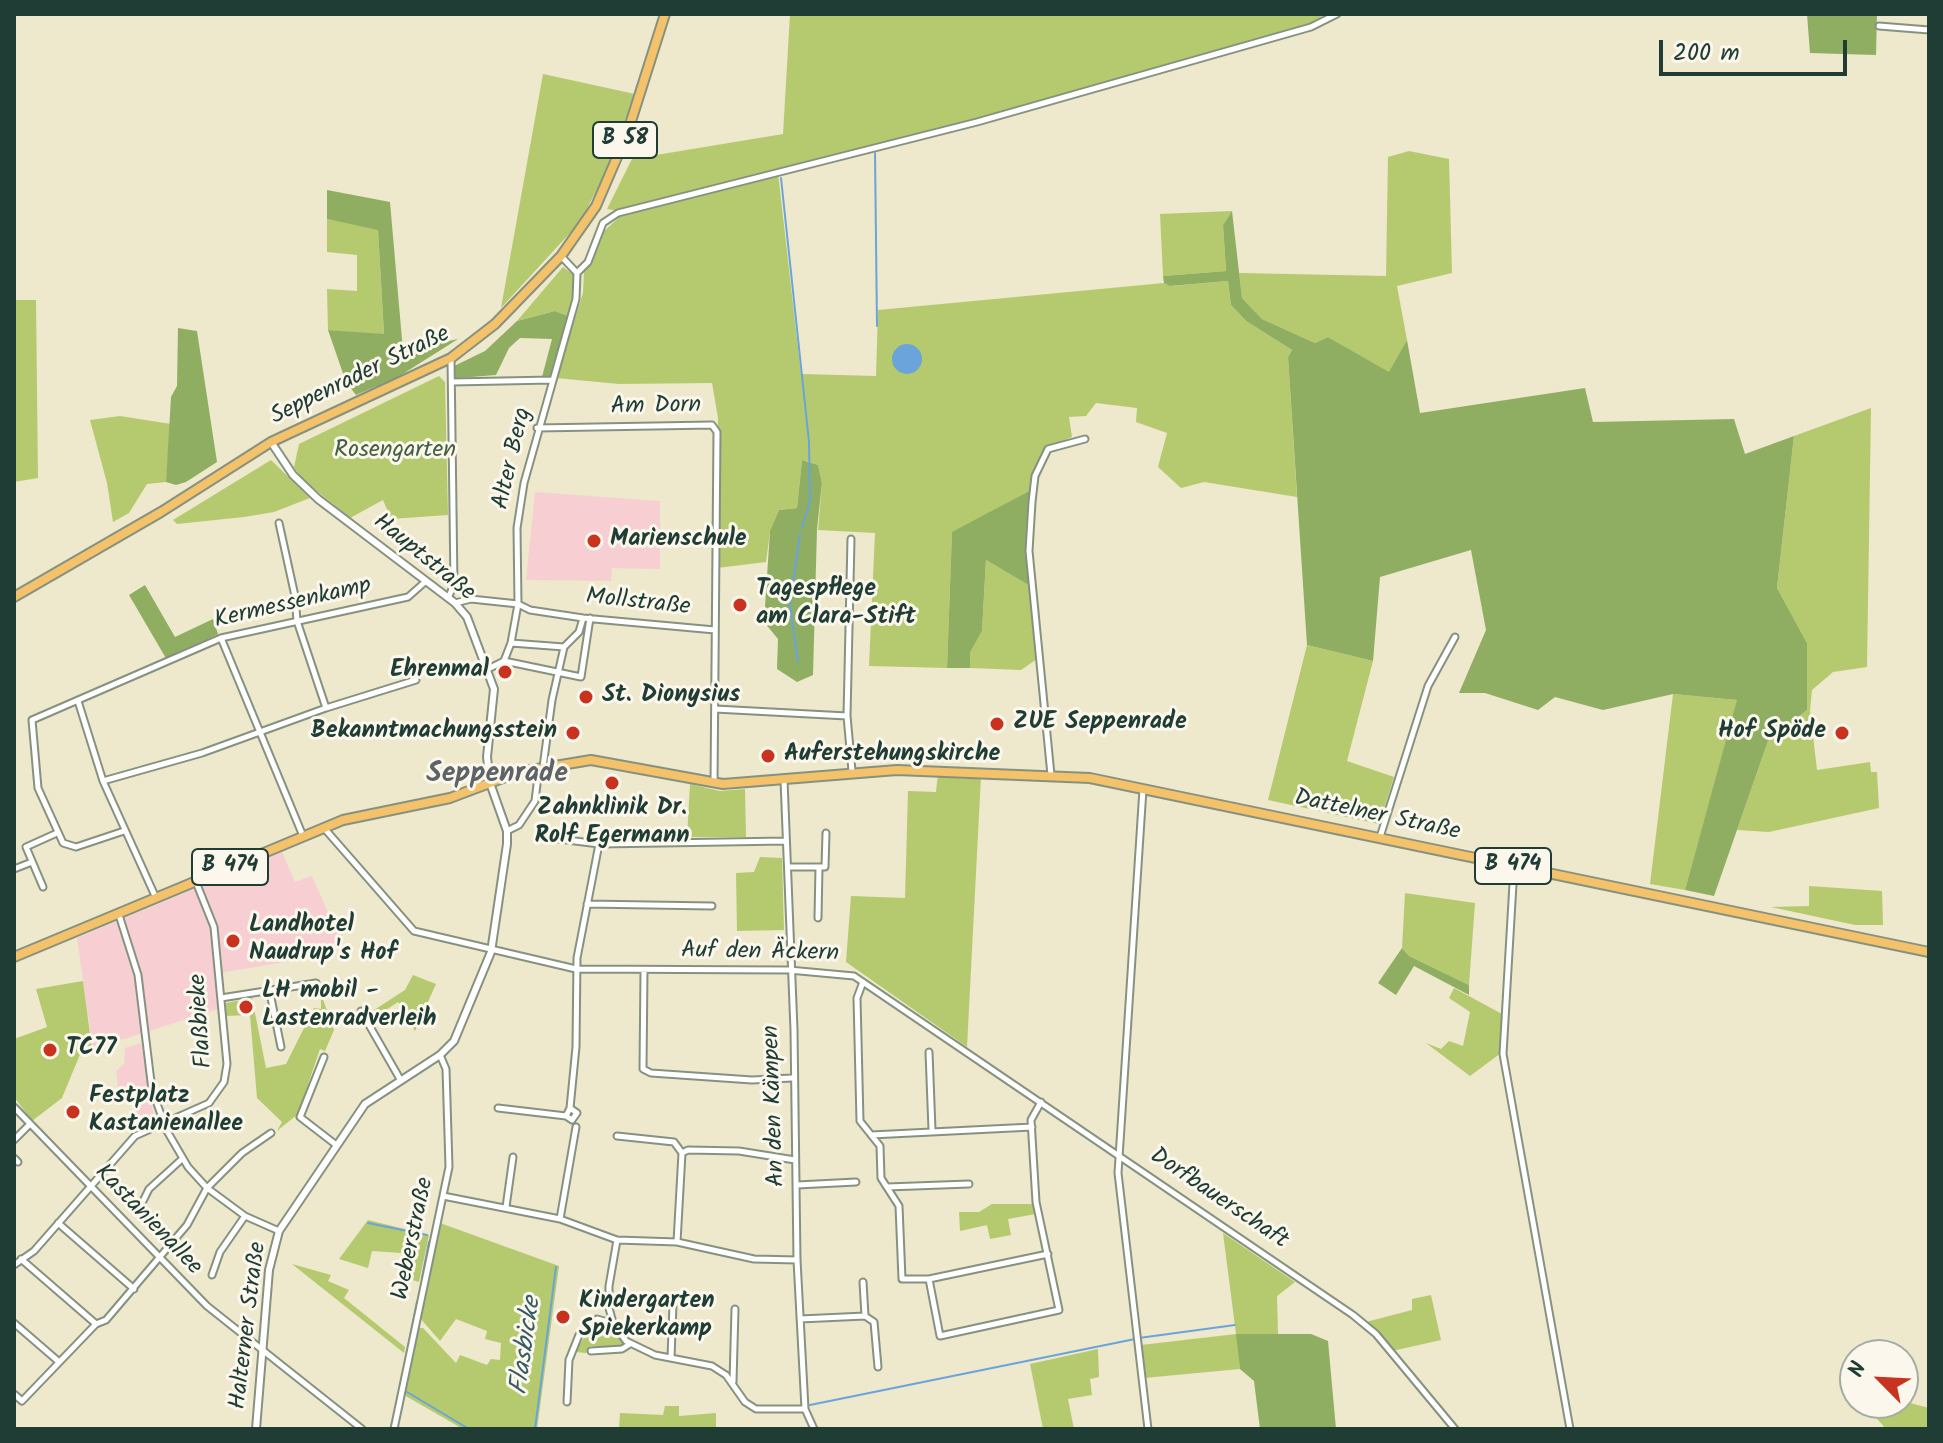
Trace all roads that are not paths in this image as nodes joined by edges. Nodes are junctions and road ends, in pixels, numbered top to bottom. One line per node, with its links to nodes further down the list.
1 (665, 14): 5 (main road, Seppenrader Straße / B 58)
2 (1337, 14): 6 (street)
3 (1879, 26): 4 (street)
4 (1929, 30)
5 (561, 256): 6 (street); 7 (main road, Seppenrader Straße / B 58)
6 (577, 273): 8 (street, Alter Berg)
7 (452, 361): 9 (street); 12 (main road, Seppenrader Straße / B 58)
8 (552, 380): 9 (street); 10 (street, Alter Berg)
9 (452, 382): 17 (street)
10 (537, 428): 18 (street, Alter Berg); 21 (street, Am Dorn)
11 (1085, 439): 37 (street)
12 (271, 442): 15 (street, Hauptstraße); 16 (main road, Seppenrader Straße / B 58)
13 (279, 523): 20 (street)
14 (851, 539): 33 (street)
15 (425, 582): 17 (street, Hauptstraße); 20 (street, Kermessenkamp)
16 (14, 597)
17 (452, 601): 18 (street, Mollstraße); 27 (street, Hauptstraße)
18 (518, 604): 19 (street, Mollstraße); 24 (street, Alter Berg)
19 (587, 618): 21 (street, Mollstraße); 25 (street); 28 (street)
20 (297, 621): 23 (street, Kermessenkamp); 31 (street)
21 (715, 630): 32 (street, Mollstraße)
22 (1455, 637): 50 (street)
23 (221, 638): 30 (street, Kermessenkamp); 34 (street)
24 (511, 643): 25 (street); 26 (street, Alter Berg)
25 (564, 647): 28 (street)
26 (504, 661): 27 (street); 28 (street)
27 (488, 669): 40 (street, Hauptstraße)
28 (559, 674): 35 (street)
29 (416, 680): 31 (street)
30 (78, 701): 39 (street); 46 (street, Kermessenkamp)
31 (326, 708): 34 (street)
32 (715, 709): 33 (street); 41 (street, Mollstraße)
33 (847, 716): 36 (street)
34 (257, 732): 39 (street); 48 (street)
35 (541, 767): 40 (main road, Dattelner Straße / B 474); 41 (main road, Dattelner Straße / B 474); 45 (street)
36 (852, 771): 37 (main road, Dattelner Straße / B 474); 38 (main road, Dattelner Straße / B 474)
37 (1051, 775): 42 (main road, Dattelner Straße / B 474)
38 (784, 780): 41 (main road, Dattelner Straße / B 474); 51 (street, An den Kämpen)
39 (103, 781): 44 (street)
40 (490, 783): 43 (main road, B 474); 45 (street, Halterner Straße)
41 (714, 783)
42 (1143, 789): 50 (main road, Dattelner Straße / B 474); 98 (street, Dorfbauerschaft)
43 (326, 830): 48 (main road, B 474); 65 (street, Auf den Äckern)
44 (124, 831): 46 (street); 60 (street)
45 (507, 831): 65 (street, Halterner Straße)
46 (57, 833): 53 (street)
47 (826, 833): 56 (street)
48 (303, 836): 58 (main road, B 474)
49 (543, 837): 52 (street)
50 (1380, 837): 54 (main road, Dattelner Straße / B 474)
51 (786, 841): 52 (street); 55 (street, An den Kämpen)
52 (599, 844): 61 (street)
53 (32, 862): 57 (street); 59 (street)
54 (1514, 866): 66 (main road, Dattelner Straße / B 474); 151 (street)
55 (788, 867): 56 (street); 70 (street, An den Kämpen)
56 (819, 867): 64 (street)
57 (14, 869)
58 (196, 882): 60 (main road, B 474); 74 (street, Flaßbieke)
59 (43, 887)
60 (156, 899): 63 (main road, B 474)
61 (587, 904): 62 (street); 68 (street)
62 (712, 906)
63 (119, 915): 67 (main road, B 474); 87 (street)
64 (818, 918)
65 (491, 952): 68 (street, Auf den Äckern); 78 (street, Halterner Straße)
66 (1929, 952)
67 (14, 957)
68 (576, 969): 69 (street, Auf den Äckern); 85 (street)
69 (644, 970): 70 (street, Auf den Äckern); 80 (street)
70 (789, 970): 71 (street, Auf den Äckern); 80 (street, An den Kämpen)
71 (863, 982): 82 (street, Auf den Äckern); 93 (street)
72 (316, 983): 73 (street)
73 (270, 993): 74 (street); 76 (street)
74 (221, 998): 87 (street, Flaßbieke)
75 (361, 1011): 81 (street)
76 (281, 1047)
77 (929, 1052): 91 (street)
78 (440, 1055): 81 (street, Halterner Straße); 108 (street, Weberstraße)
79 (324, 1057): 96 (street)
80 (792, 1078): 101 (street, An den Kämpen)
81 (400, 1079): 96 (street, Halterner Straße)
82 (1041, 1102): 90 (street); 98 (street, Auf den Äckern)
83 (14, 1107): 88 (street, Kastanienallee)
84 (498, 1108): 86 (street)
85 (570, 1108): 86 (street); 86 (street)
86 (566, 1116)
87 (164, 1123): 100 (street); 105 (street, Flaßbieke)
88 (29, 1125): 95 (street); 105 (street, Kastanienallee)
89 (576, 1127): 112 (street)
90 (1032, 1127): 91 (street); 117 (street)
91 (932, 1130): 93 (street)
92 (271, 1133): 107 (street)
93 (871, 1135): 106 (street)
94 (617, 1136): 97 (street)
95 (14, 1140)
96 (335, 1144): 114 (street, Halterner Straße)
97 (682, 1153): 101 (street); 116 (street)
98 (1119, 1154): 149 (street); 150 (street, Dorfbauerschaft)
99 (513, 1157): 110 (street)
100 (182, 1159): 107 (street); 109 (street)
101 (795, 1160): 104 (street, An den Kämpen)
102 (856, 1182): 104 (street)
103 (969, 1184): 106 (street)
104 (797, 1185): 120 (street, An den Kämpen)
105 (89, 1187): 113 (street, Flaßbieke); 118 (street, Kastanienallee)
106 (887, 1187): 123 (street)
107 (207, 1188): 111 (street); 118 (street)
108 (443, 1196): 110 (street); 147 (street, Weberstraße)
109 (143, 1201)
110 (506, 1207): 112 (street)
111 (245, 1216): 114 (street); 122 (street)
112 (560, 1219): 115 (street)
113 (58, 1223): 119 (street, Flaßbieke); 125 (street)
114 (279, 1231): 136 (street, Halterner Straße)
115 (617, 1240): 116 (street); 126 (street)
116 (677, 1242): 120 (street)
117 (1048, 1254): 123 (street); 123 (street)
118 (159, 1258): 125 (street); 136 (street, Kastanienallee)
119 (21, 1259): 121 (street, Flaßbieke); 134 (street)
120 (797, 1260): 131 (street, An den Kämpen)
121 (14, 1265)
122 (212, 1275)
123 (929, 1279)
124 (863, 1282): 129 (street)
125 (134, 1289): 134 (street)
126 (608, 1301): 130 (street); 133 (street)
127 (673, 1304): 138 (street)
128 (735, 1309): 141 (street)
129 (865, 1316): 131 (street); 140 (street)
130 (597, 1319): 133 (street); 143 (street)
131 (800, 1319): 144 (street, An den Kämpen)
132 (14, 1323): 139 (street)
133 (613, 1323): 135 (street)
134 (96, 1324): 139 (street)
135 (630, 1344): 137 (street); 138 (street)
136 (263, 1351): 145 (street, Halterner Straße); 146 (street, Kastanienallee)
137 (591, 1351)
138 (671, 1358): 141 (street)
139 (58, 1361): 142 (street)
140 (878, 1367)
141 (733, 1382): 144 (street)
142 (14, 1394)
143 (567, 1402)
144 (805, 1409): 148 (street, An den Kämpen)
145 (256, 1429)
146 (362, 1429)
147 (394, 1429)
148 (814, 1429)
149 (1148, 1429)
150 (1455, 1429)
151 (1570, 1429)

